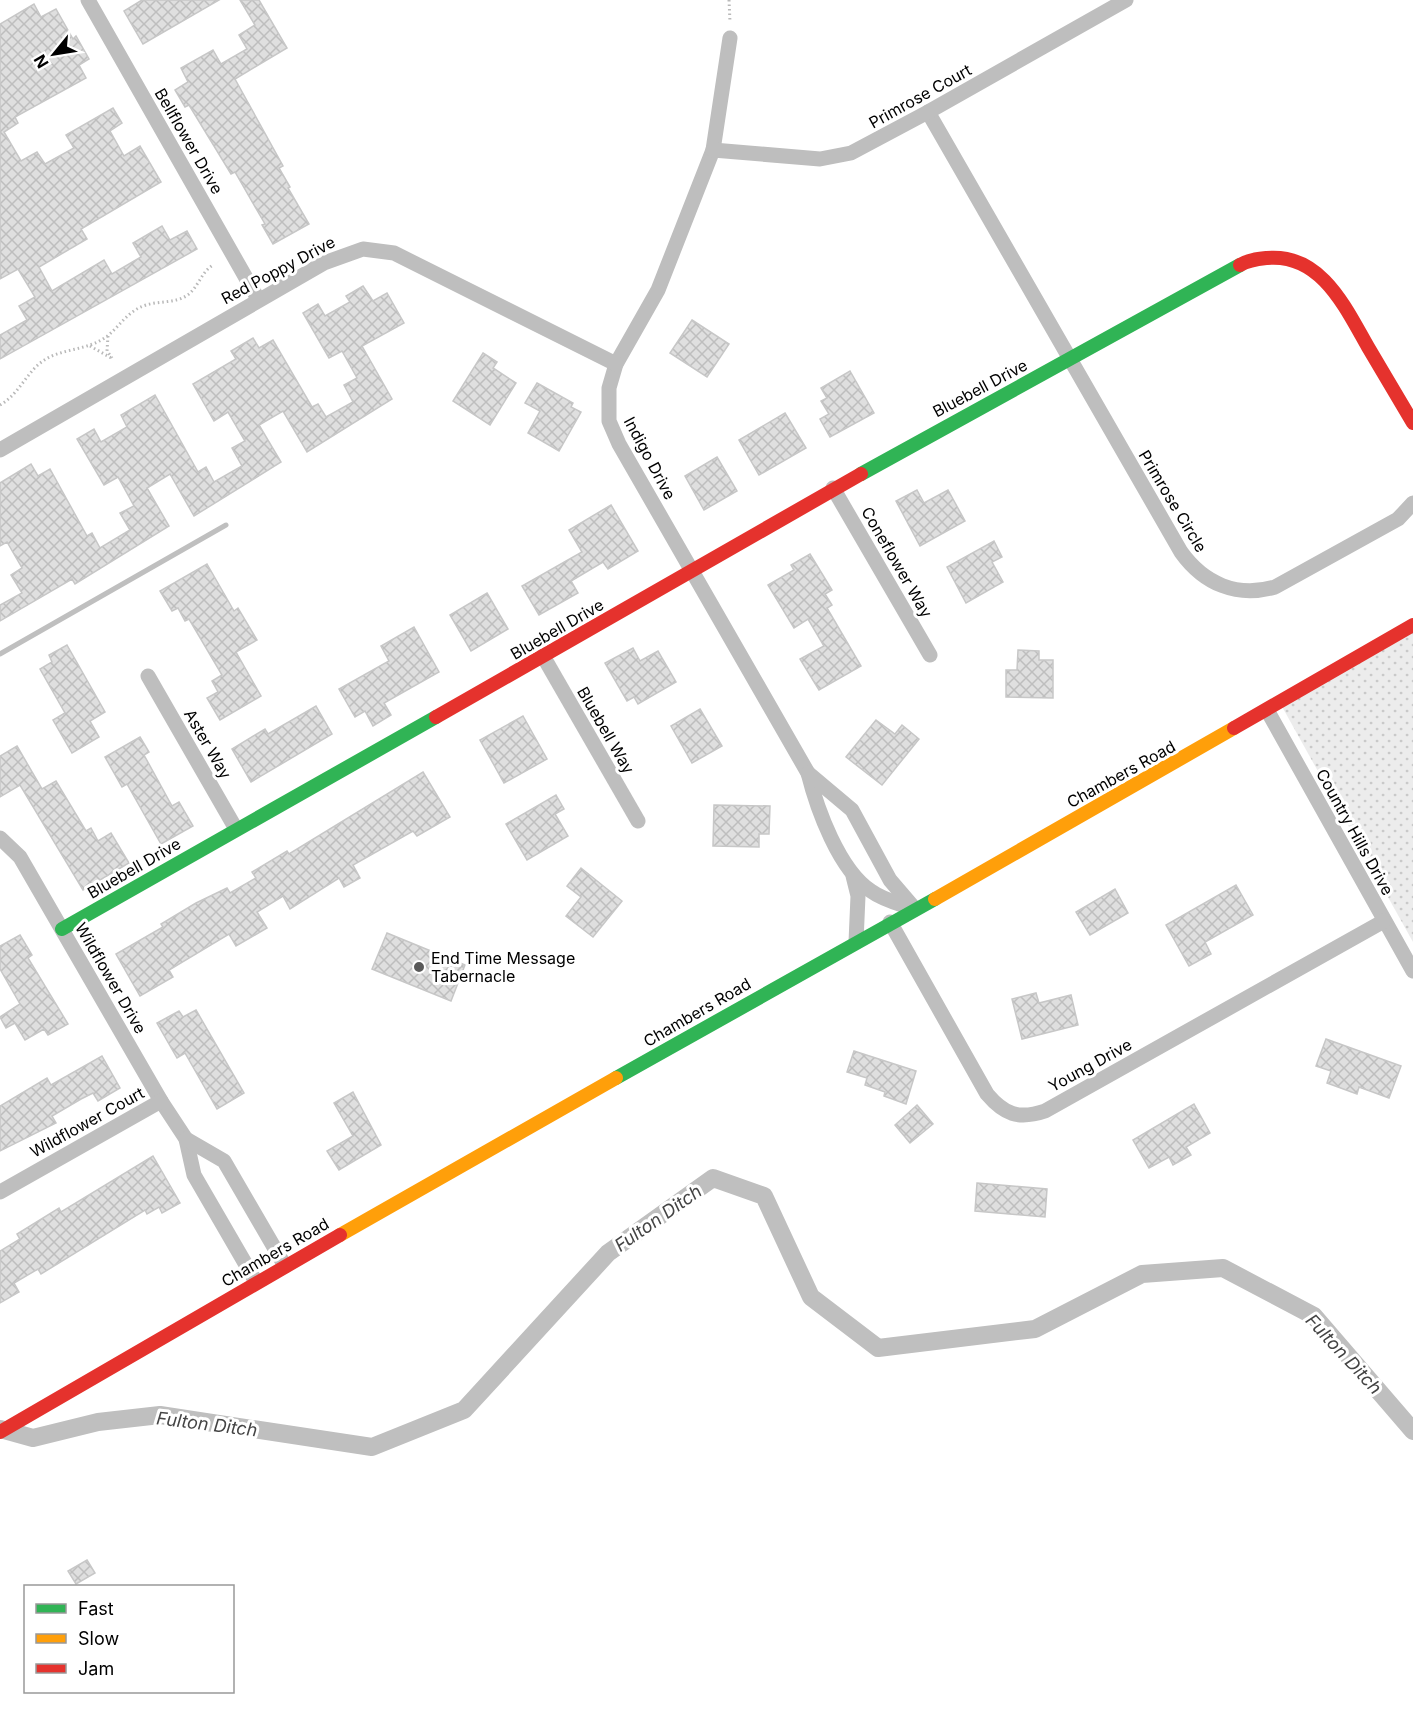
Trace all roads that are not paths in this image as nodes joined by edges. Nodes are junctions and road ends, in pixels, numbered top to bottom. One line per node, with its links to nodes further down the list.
1 (88, 0): 6 (street, Bellflower Drive)
2 (1126, 0): 4 (street, Primrose Court)
3 (730, 38): 5 (street, Indigo Drive)
4 (928, 112): 5 (street, Primrose Court); 7 (street, Primrose Circle)
5 (713, 150): 8 (street, Indigo Drive)
6 (258, 299): 8 (street, Red Poppy Drive); 10 (street, Red Poppy Drive)
7 (1070, 359): 9 (street); 11 (street, Bluebell Drive); 12 (street, Primrose Circle)
8 (616, 364): 13 (street, Indigo Drive)
9 (1413, 423)
10 (0, 450)
11 (833, 488): 13 (street, Bluebell Drive); 15 (street, Coneflower Way)
12 (1413, 503)
13 (692, 572): 16 (street, Bluebell Drive); 19 (street, Indigo Drive)
14 (1413, 625): 18 (street, Chambers Road)
15 (930, 655)
16 (543, 656): 20 (street, Bluebell Way); 21 (street, Bluebell Drive)
17 (148, 676): 21 (street, Aster Way)
18 (1267, 711): 24 (street, Chambers Road); 25 (street, Country Hills Drive)
19 (808, 773): 23 (street, Indigo Drive); 24 (street, Indigo Drive)
20 (638, 821)
21 (236, 829): 27 (street, Bluebell Drive)
22 (0, 838): 27 (street, Wildflower Drive)
23 (852, 873): 24 (street); 28 (street)
24 (914, 909): 26 (street, Chambers Road)
25 (1384, 921): 26 (street, Young Drive); 29 (street, Country Hills Drive)
26 (890, 922): 28 (street, Chambers Road)
27 (62, 929): 30 (street, Wildflower Drive)
28 (856, 942): 33 (street, Chambers Road)
29 (1413, 971)
30 (161, 1101): 31 (street, Wildflower Drive); 32 (street, Wildflower Court)
31 (186, 1139): 33 (street, Wildflower Drive); 34 (street, Wildflower Drive)
32 (0, 1191)
33 (285, 1266): 34 (street, Chambers Road)
34 (255, 1282): 35 (street, Chambers Road)
35 (0, 1432)

